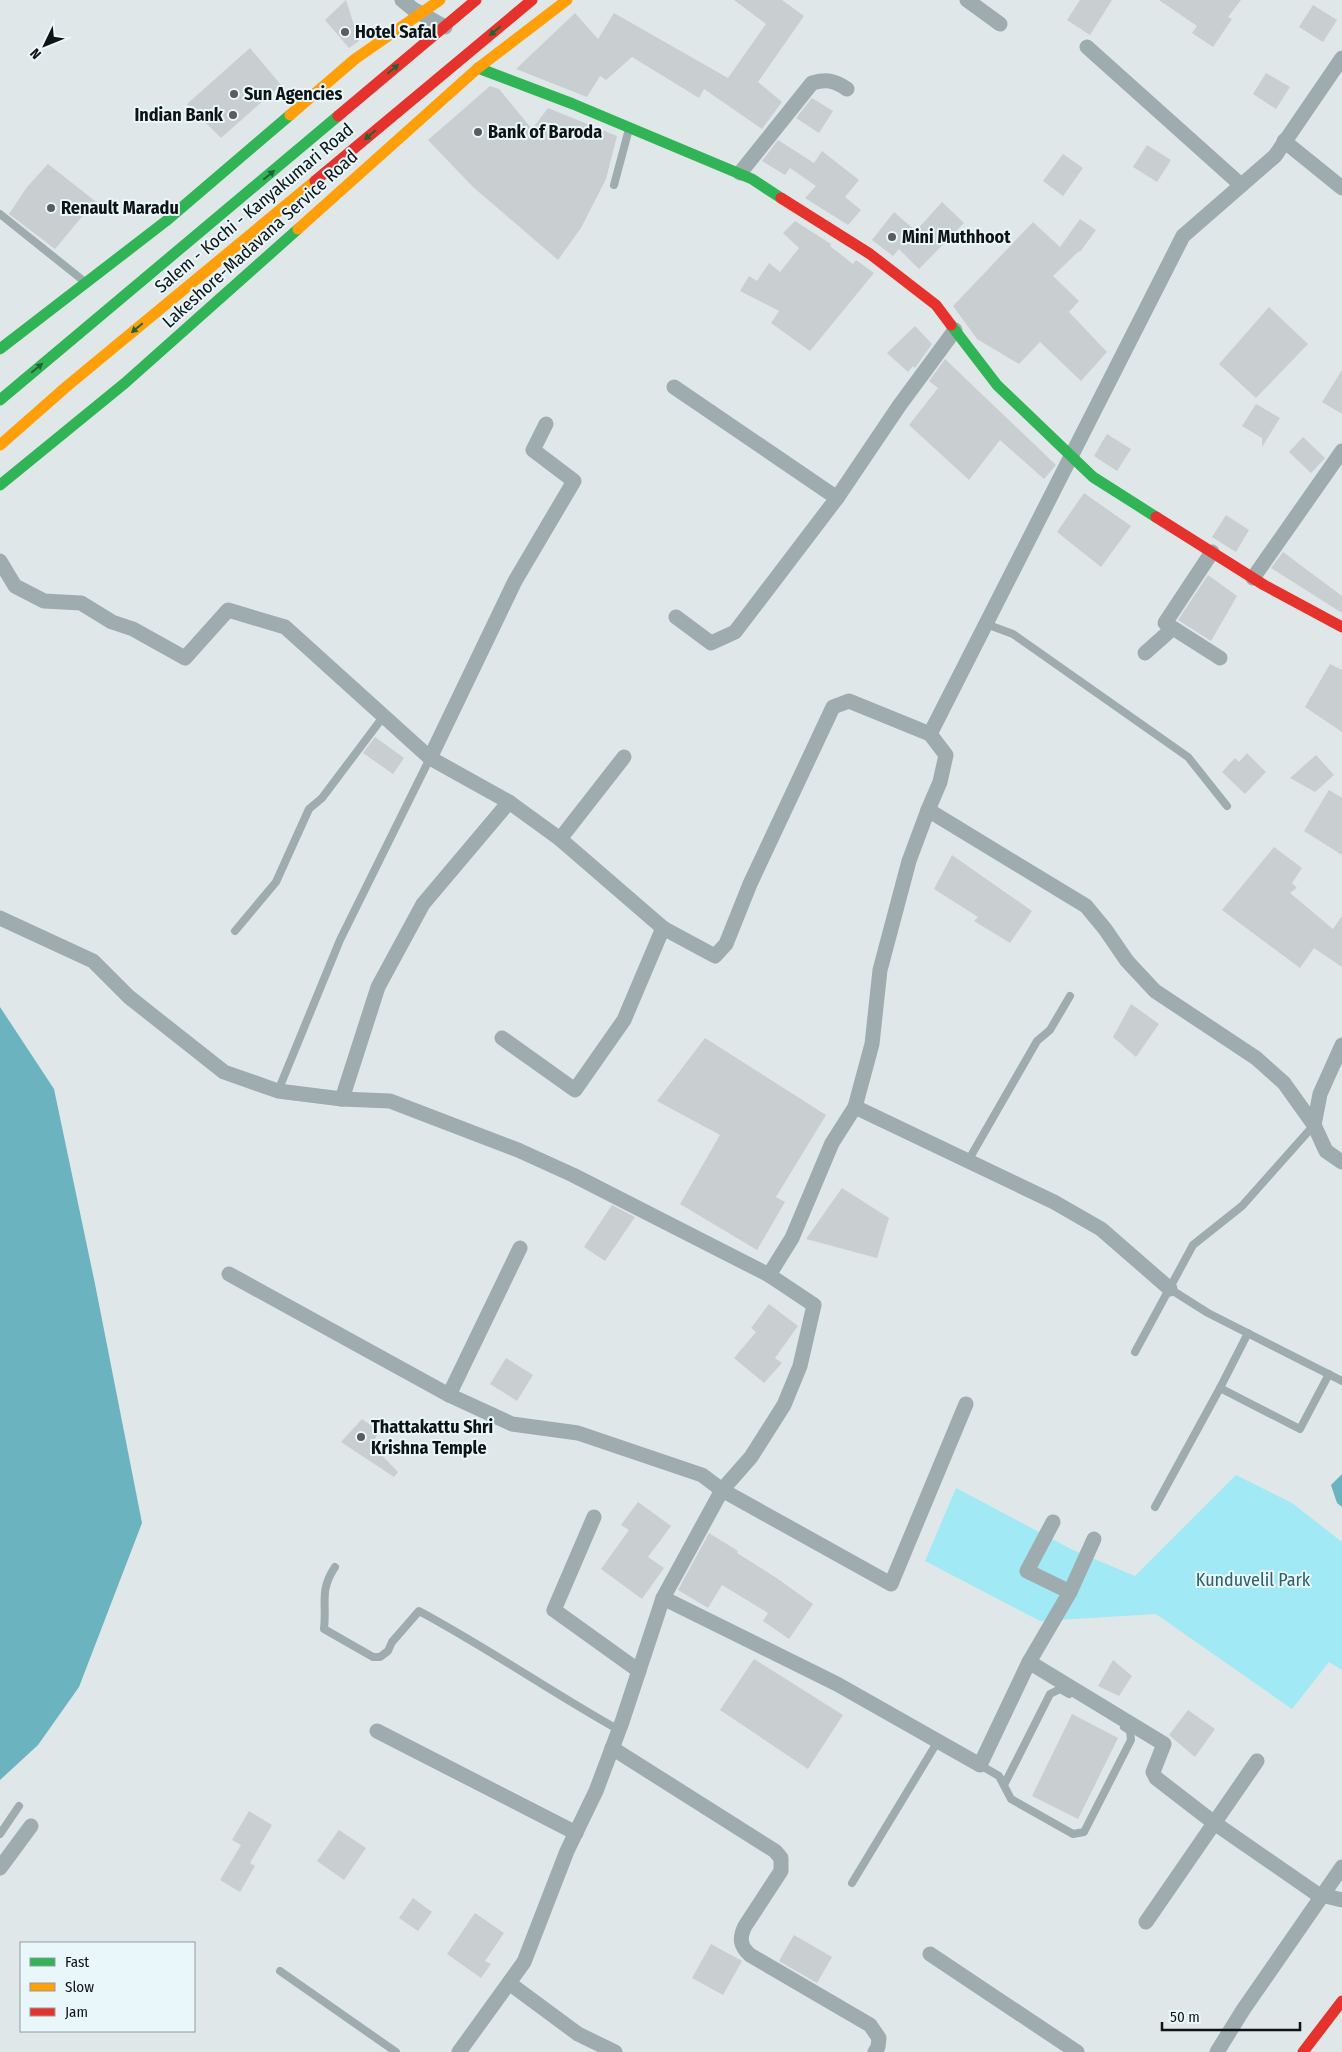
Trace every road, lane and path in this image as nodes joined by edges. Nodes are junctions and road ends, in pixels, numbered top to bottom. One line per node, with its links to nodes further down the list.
1 (402, 0): 7 (street)
2 (440, 0): 7 (main road)
3 (476, 0): 9 (main road, Salem - Kochi - Kanyakumari Road)
4 (532, 0): 27 (main road, Salem - Kochi - Kanyakumari Road, one-way to 27)
5 (567, 0): 12 (main road, Lakeshore-Madavana Service Road)
6 (967, 0): 8 (street)
7 (421, 14): 9 (street); 21 (main road)
8 (1000, 24)
9 (445, 27): 25 (main road, Salem - Kochi - Kanyakumari Road, one-way to 9)
10 (1087, 47): 18 (street)
11 (1342, 58): 15 (street)
12 (478, 68): 14 (main road); 30 (main road, Lakeshore-Madavana Service Road)
13 (846, 89): 16 (street)
14 (629, 127): 16 (main road); 17 (lane)
15 (1284, 142): 18 (street); 19 (street)
16 (740, 173): 22 (main road)
17 (614, 185)
18 (1241, 185): 29 (street)
19 (1342, 188)
20 (0, 214): 21 (lane)
21 (86, 284): 23 (main road)
22 (955, 330): 29 (main road); 31 (street)
23 (0, 349)
24 (674, 387): 31 (street)
25 (0, 400)
26 (546, 424): 44 (street)
27 (0, 445)
28 (1342, 451): 34 (street)
29 (1071, 457): 32 (main road); 36 (street)
30 (0, 485)
31 (837, 498): 35 (street)
32 (1212, 552): 34 (main road); 38 (street)
33 (0, 561): 41 (street)
34 (1253, 578): 37 (main road)
35 (676, 617)
36 (986, 624): 42 (street); 46 (lane)
37 (1342, 627)
38 (1172, 629): 39 (street); 40 (street)
39 (1145, 653)
40 (1220, 658)
41 (383, 716): 44 (street); 51 (lane)
42 (930, 734): 47 (street); 50 (street)
43 (624, 757): 48 (street)
44 (430, 758): 45 (street); 55 (lane)
45 (509, 802): 48 (street); 56 (street)
46 (1227, 806)
47 (928, 810): 57 (street); 58 (street)
48 (560, 839): 50 (street)
49 (0, 918): 55 (street)
50 (663, 928): 53 (street)
51 (235, 930)
52 (1070, 996): 59 (lane)
53 (502, 1038)
54 (1342, 1045): 58 (street)
55 (278, 1092): 56 (street)
56 (342, 1099): 63 (street)
57 (855, 1107): 59 (street); 63 (street)
58 (1314, 1125): 60 (street); 64 (lane)
59 (968, 1161): 64 (street)
60 (1342, 1162)
61 (520, 1248): 70 (street)
62 (229, 1274): 70 (street)
63 (769, 1275): 72 (street)
64 (1170, 1288): 65 (lane); 66 (lane)
65 (1248, 1333): 67 (lane); 69 (lane)
66 (1135, 1352)
67 (1329, 1374): 68 (lane); 69 (lane)
68 (1342, 1381)
69 (1220, 1388): 73 (lane)
70 (449, 1395): 72 (street)
71 (966, 1404): 72 (street)
72 (722, 1490): 79 (street)
73 (1155, 1508)
74 (594, 1517): 81 (street)
75 (1053, 1522): 78 (street)
76 (1094, 1539): 78 (street)
77 (335, 1567): 82 (lane)
78 (1070, 1592): 80 (street)
79 (664, 1598): 81 (street); 84 (street)
80 (1029, 1662): 87 (street); 90 (street)
81 (639, 1671): 82 (street)
82 (619, 1730): 85 (street)
83 (377, 1731): 92 (street)
84 (938, 1741): 87 (street); 96 (lane)
85 (612, 1748): 92 (street); 107 (street)
86 (1257, 1761): 90 (street)
87 (980, 1764): 88 (lane)
88 (1004, 1785): 88 (lane)
89 (19, 1806): 93 (lane)
90 (1213, 1822): 97 (street); 99 (street)
91 (31, 1826): 95 (street)
92 (576, 1833): 102 (street)
93 (0, 1834)
94 (1342, 1867): 97 (street)
95 (0, 1868)
96 (852, 1883)
97 (1322, 1895): 98 (street); 109 (street)
98 (1342, 1900)
99 (1146, 1922)
100 (930, 1954): 108 (street)
101 (280, 1971): 104 (lane)
102 (509, 1983): 105 (street); 106 (street)
103 (1342, 2001): 110 (main road)
104 (396, 2052)
105 (458, 2052)
106 (615, 2052)
107 (875, 2052)
108 (1077, 2052)
109 (1217, 2052)
110 (1303, 2052)

